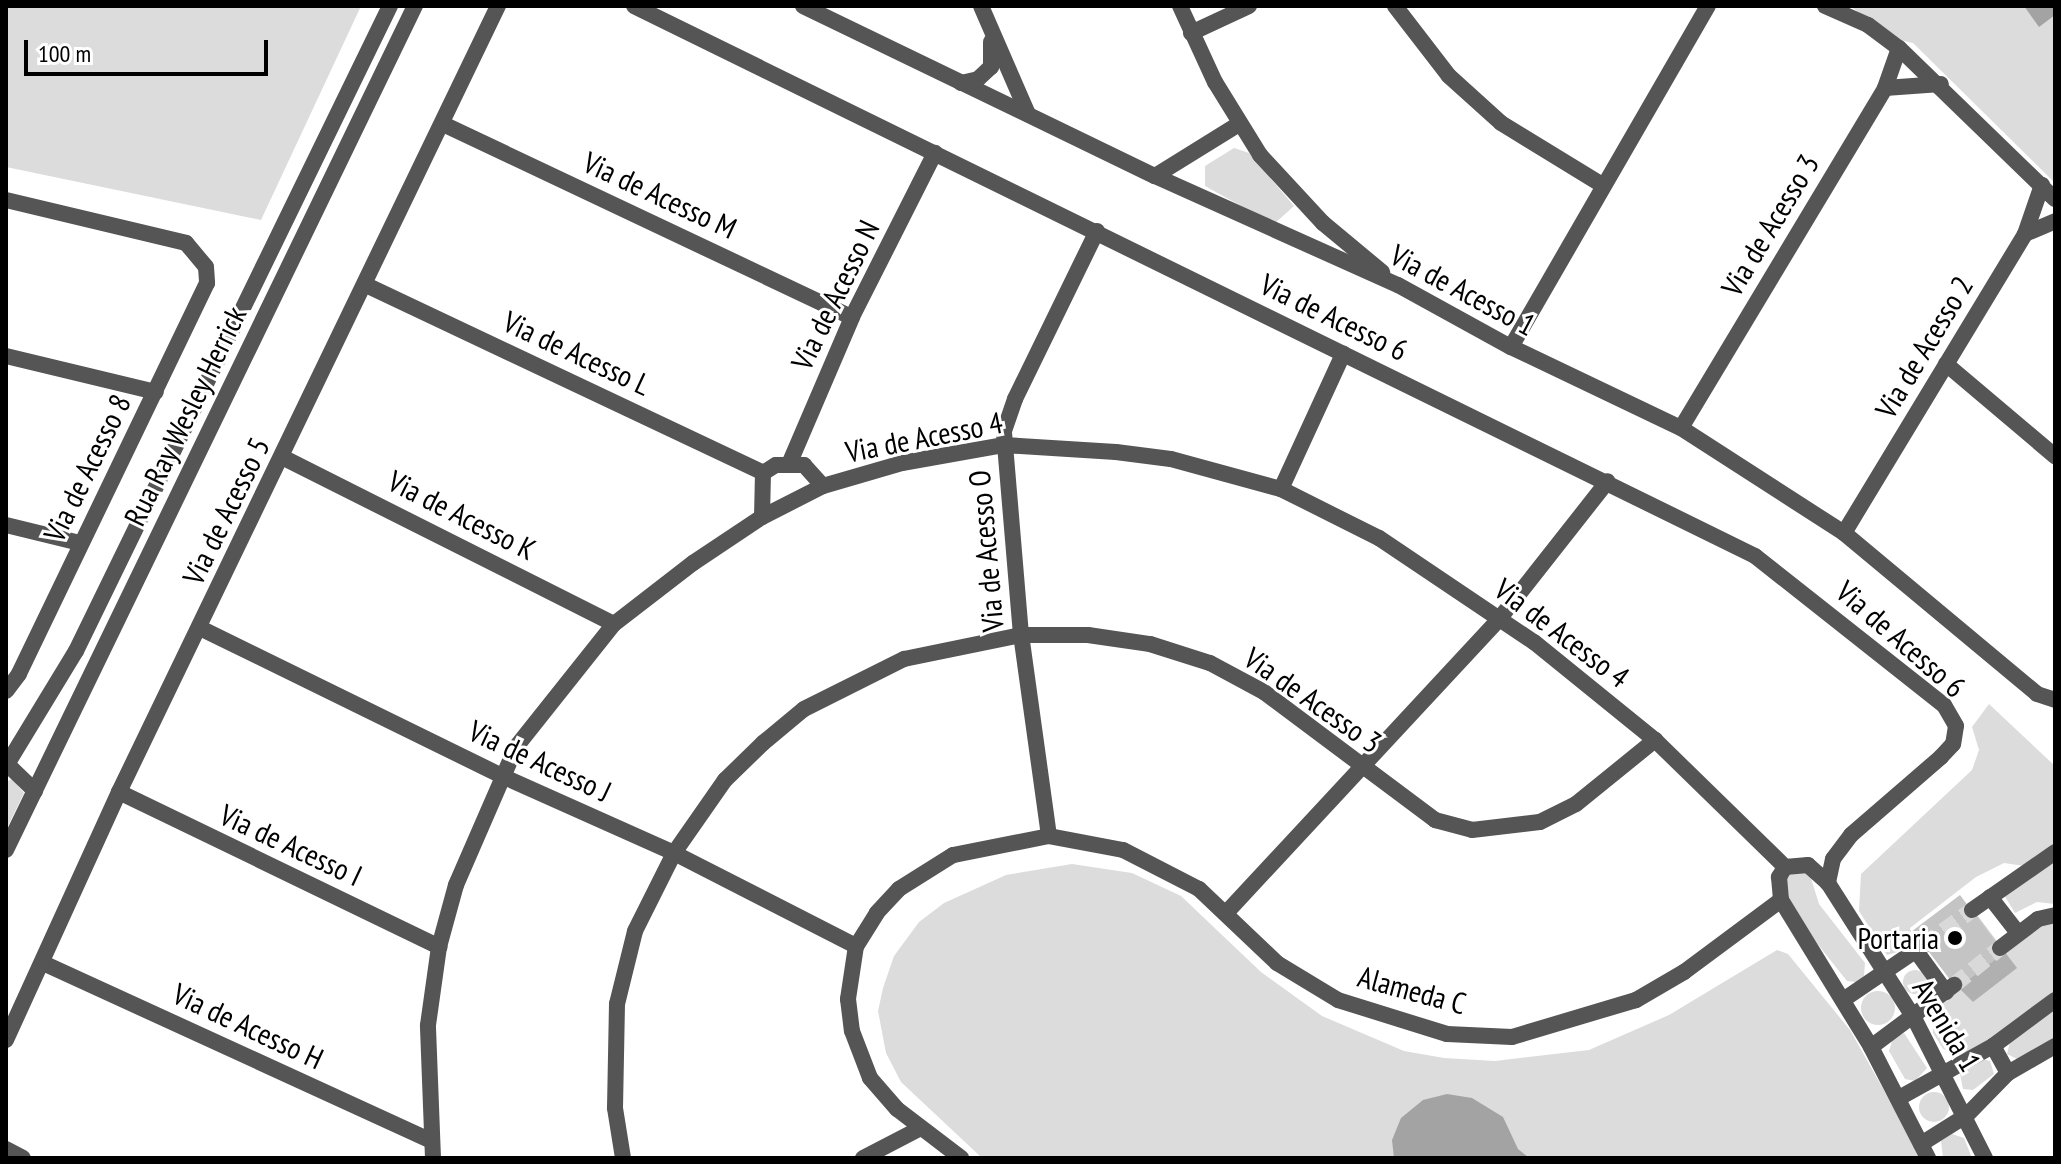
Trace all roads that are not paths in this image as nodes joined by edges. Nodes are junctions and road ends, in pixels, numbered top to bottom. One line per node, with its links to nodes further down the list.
1 (390, 6): 57 (street, Rua Ray Wesley Herrick)
2 (415, 6): 60 (street, Rua Ray Wesley Herrick)
3 (498, 6): 18 (street, Via de Acesso 5)
4 (634, 6): 20 (street, Via de Acesso 6)
5 (803, 6): 14 (street, Via de Acesso 1)
6 (1180, 6): 12 (street)
7 (1249, 6): 12 (street)
8 (1395, 6): 22 (street)
9 (1708, 6): 22 (street)
10 (1825, 6): 13 (street)
11 (983, 14): 14 (street); 17 (street)
12 (1191, 33): 19 (street)
13 (1899, 48): 15 (street); 16 (street, Via de Acesso 3)
14 (961, 83): 17 (street, Via de Acesso 1)
15 (1941, 84): 16 (street); 23 (street)
16 (1885, 88): 37 (street, Via de Acesso 3)
17 (1028, 114): 21 (street, Via de Acesso 1)
18 (443, 124): 29 (street, Via de Acesso 5); 31 (street, Via de Acesso M)
19 (1239, 124): 21 (street); 30 (street)
20 (935, 153): 27 (street, Via de Acesso 6); 31 (street, Via de Acesso N)
21 (1155, 176): 30 (street, Via de Acesso 1)
22 (1602, 185): 32 (street)
23 (2042, 185): 24 (street); 28 (street, Via de Acesso 2)
24 (2055, 199)
25 (6, 200): 36 (street, Via de Acesso 8)
26 (2055, 221): 28 (street)
27 (1097, 231): 33 (street, Via de Acesso 6); 38 (street, Via de Acesso O)
28 (2025, 234): 35 (street, Via de Acesso 2)
29 (366, 285): 40 (street, Via de Acesso 5); 42 (street, Via de Acesso L)
30 (1398, 285): 32 (street, Via de Acesso 1)
31 (852, 317): 41 (street, Via de Acesso N)
32 (1511, 347): 37 (street, Via de Acesso 1)
33 (1343, 354): 43 (street, Via de Acesso 6); 45 (street)
34 (6, 356): 36 (street)
35 (1946, 364): 39 (street); 48 (street, Via de Acesso 2)
36 (156, 392): 49 (street, Via de Acesso 8)
37 (1681, 428): 48 (street, Via de Acesso 1)
38 (1004, 445): 44 (street, Via de Acesso 4); 45 (street, Via de Acesso 4); 53 (street, Via de Acesso O)
39 (2055, 456)
40 (284, 458): 51 (street, Via de Acesso K); 52 (street, Via de Acesso 5)
41 (790, 462): 42 (street); 44 (street)
42 (763, 473): 46 (street)
43 (1608, 481): 50 (street); 67 (street, Via de Acesso 6)
44 (823, 486): 46 (street, Via de Acesso 4)
45 (1281, 489): 50 (street, Via de Acesso 4)
46 (762, 517): 51 (street, Via de Acesso 4)
47 (6, 525): 49 (street)
48 (1844, 533): 55 (street, Via de Acesso 1)
49 (80, 543): 54 (street, Via de Acesso 8)
50 (1500, 618): 56 (street, Via de Acesso 4); 58 (street)
51 (614, 624): 59 (street, Via de Acesso 4)
52 (200, 628): 59 (street, Via de Acesso J); 61 (street, Via de Acesso 5)
53 (1021, 635): 58 (street, Via de Acesso 3); 62 (street, Via de Acesso O); 65 (street, Via de Acesso 3)
54 (6, 691)
55 (2052, 700)
56 (1655, 740): 58 (street, Via de Acesso 3); 66 (street, Via de Acesso 4)
57 (6, 765): 60 (street)
58 (1361, 768): 71 (street)
59 (502, 776): 65 (street, Via de Acesso J); 75 (street, Via de Acesso 4)
60 (35, 791): 63 (street, Rua Ray Wesley Herrick)
61 (119, 792): 75 (street, Via de Acesso I); 77 (street, Via de Acesso 5)
62 (1049, 836): 71 (street, Alameda C); 74 (street, Alameda C)
63 (6, 850)
64 (2055, 852): 68 (street)
65 (674, 853): 74 (street, Via de Acesso J); 96 (street, Via de Acesso 3)
66 (1785, 867): 67 (street); 69 (street)
67 (1828, 883): 78 (street, Avenida 1)
68 (1990, 897): 70 (street); 73 (street)
69 (1781, 900): 71 (street, Alameda C); 79 (street)
70 (1972, 910)
71 (1227, 912)
72 (2055, 915): 73 (street)
73 (2018, 933): 76 (street)
74 (856, 946): 90 (street)
75 (439, 947): 91 (street, Via de Acesso 4)
76 (2000, 948)
77 (43, 963): 82 (street, Via de Acesso 5); 91 (street, Via de Acesso H)
78 (1882, 973): 79 (street); 81 (street, Avenida 1); 81 (street)
79 (1843, 1000): 85 (street)
80 (2055, 1000): 83 (street)
81 (1914, 1018): 85 (street); 86 (street, Avenida 1)
82 (6, 1040)
83 (1993, 1046): 86 (street); 87 (street)
84 (2055, 1046): 87 (street)
85 (1871, 1047): 88 (street)
86 (1944, 1073): 88 (street); 89 (street, Avenida 1)
87 (2008, 1073): 89 (street)
88 (1899, 1098): 93 (street)
89 (1967, 1115): 93 (street); 99 (street, Avenida 1)
90 (919, 1129): 97 (street); 98 (street)
91 (429, 1140): 95 (street, Via de Acesso 4)
92 (6, 1149): 94 (street)
93 (1924, 1151)
94 (23, 1158)
95 (433, 1158)
96 (623, 1158)
97 (863, 1158)
98 (961, 1158)
99 (1985, 1158)

